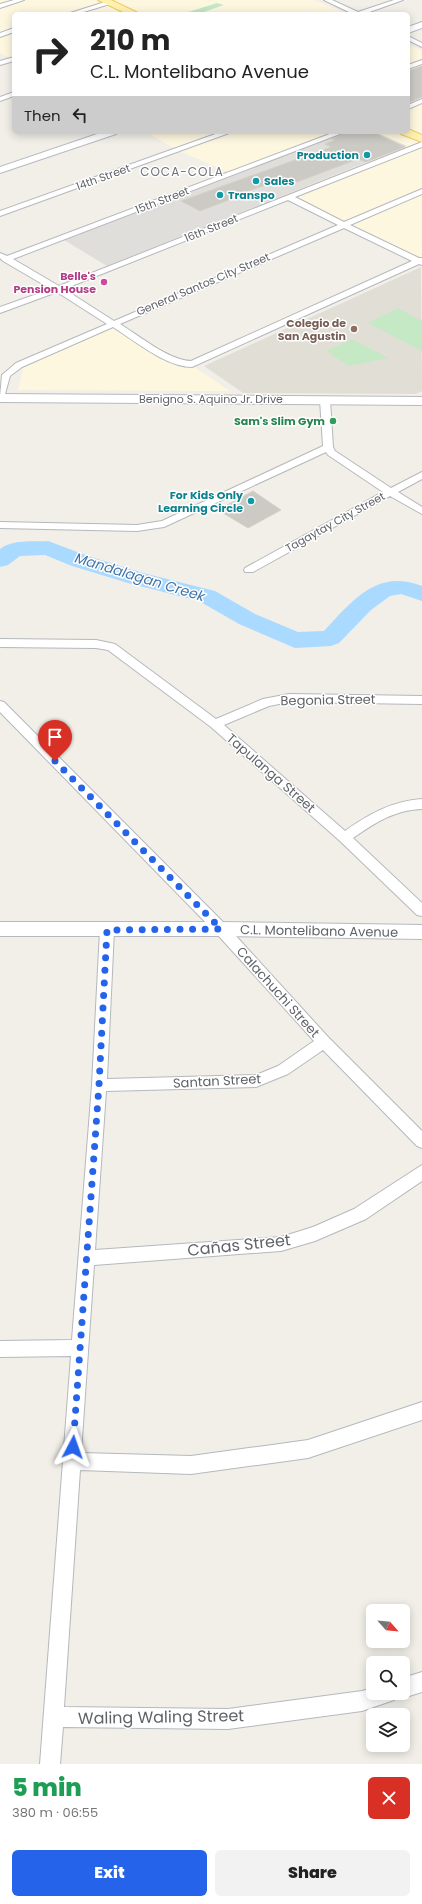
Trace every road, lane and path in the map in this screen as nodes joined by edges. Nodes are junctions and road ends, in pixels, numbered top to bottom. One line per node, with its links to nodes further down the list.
1 (21, 0): 5 (street)
2 (327, 0): 8 (street)
3 (400, 0): 9 (street)
4 (106, 1): 6 (street); 7 (main road)
5 (0, 6)
6 (76, 12)
7 (131, 12)
8 (354, 12)
9 (364, 12)
10 (422, 25): 11 (main road)
11 (410, 29)
12 (12, 31): 13 (street)
13 (0, 34)
14 (410, 39): 15 (street)
15 (422, 45)
16 (12, 60): 18 (street)
17 (422, 62): 19 (street)
18 (0, 63)
19 (410, 66)
20 (12, 95): 21 (street)
21 (0, 99)
22 (422, 101): 23 (street)
23 (410, 106)
24 (107, 134): 30 (main road)
25 (222, 134): 33 (street, 14th Street)
26 (336, 134): 35 (street, 15th Street)
27 (410, 134): 28 (main road)
28 (422, 139)
29 (422, 144): 32 (street, 16th Street)
30 (0, 170)
31 (422, 192): 34 (street, General Santos City Street)
32 (288, 197): 34 (street); 37 (street, 16th Street)
33 (0, 214)
34 (344, 224): 36 (street); 39 (street, General Santos City Street)
35 (3, 257): 37 (street)
36 (421, 262): 39 (street)
37 (58, 289): 38 (street, 16th Street); 39 (street)
38 (0, 310)
39 (112, 323): 40 (street, General Santos City Street)
40 (0, 394)
41 (0, 398): 43 (main road, Benigno S. Aquino Jr. Drive)
42 (422, 401): 44 (main road, Benigno S. Aquino Jr. Drive)
43 (63, 404): 44 (main road, Benigno S. Aquino Jr. Drive); 45 (main road, Benigno S. Aquino Jr. Drive)
44 (325, 406): 46 (main road, Benigno S. Aquino Jr. Drive); 47 (street)
45 (0, 410)
46 (422, 412)
47 (328, 447): 49 (street); 51 (street)
48 (422, 475): 49 (street, Tagaytay City Street)
49 (390, 492): 50 (street); 52 (street, Tagaytay City Street)
50 (422, 511)
51 (0, 525)
52 (249, 570)
53 (0, 643): 56 (street, Tapulanga Street)
54 (422, 700): 56 (street, Begonia Street)
55 (0, 705): 61 (street, Calachuchi Street)
56 (215, 724): 58 (street, Tapulanga Street)
57 (422, 804): 58 (street)
58 (344, 838): 59 (street, Tapulanga Street)
59 (422, 911)
60 (0, 929): 62 (main road, C.L. Montelibano Avenue)
61 (221, 929): 62 (main road, C.L. Montelibano Avenue); 63 (main road, C.L. Montelibano Avenue); 64 (street, Calachuchi Street)
62 (107, 930): 65 (street)
63 (422, 932)
64 (324, 1042): 65 (street, Santan Street); 66 (street, Calachuchi Street)
65 (99, 1085): 68 (street)
66 (422, 1141)
67 (422, 1172): 68 (street, Cañas Street)
68 (87, 1258): 69 (street)
69 (80, 1348): 70 (street); 72 (street)
70 (0, 1349)
71 (422, 1411): 72 (street)
72 (72, 1462): 76 (street)
73 (422, 1682): 74 (street)
74 (410, 1686)
75 (366, 1700): 76 (street, Waling Waling Street)
76 (53, 1717): 77 (street)
77 (50, 1764)

